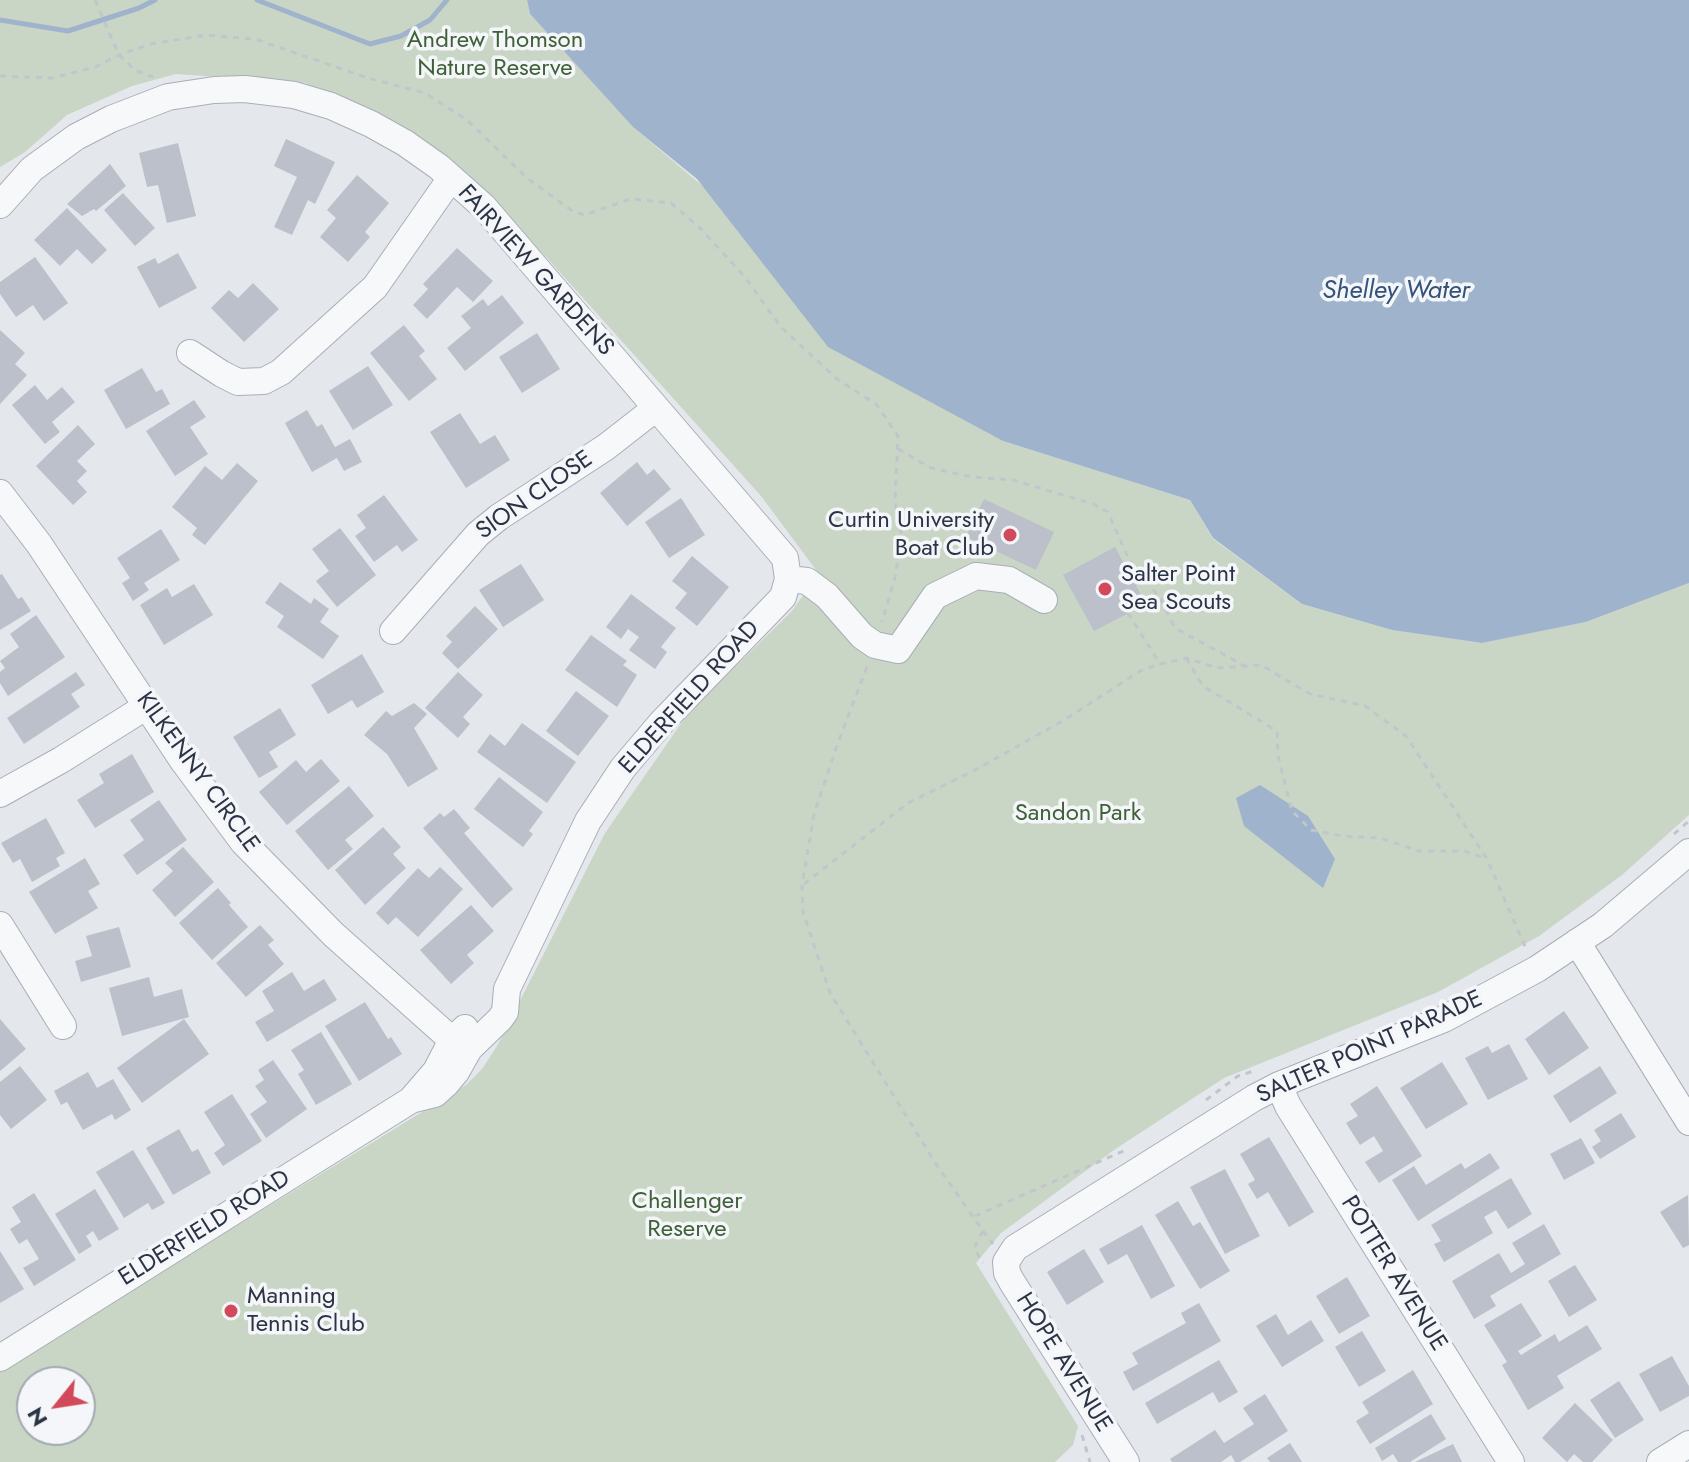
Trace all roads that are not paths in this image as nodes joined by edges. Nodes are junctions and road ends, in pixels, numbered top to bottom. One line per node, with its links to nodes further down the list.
1 (451, 178): 2 (street, FAIRVIEW GARDENS); 3 (street); 4 (street, FAIRVIEW GARDENS)
2 (0, 205)
3 (190, 353)
4 (656, 408): 6 (street, FAIRVIEW GARDENS); 8 (street, SION CLOSE)
5 (0, 493): 9 (street, KILKENNY CIRCLE)
6 (788, 579): 7 (street); 15 (street, ELDERFIELD ROAD)
7 (1044, 600)
8 (393, 631)
9 (147, 706): 10 (street); 15 (street, KILKENNY CIRCLE)
10 (0, 794)
11 (1689, 852): 13 (street, SALTER POINT PARADE)
12 (0, 925): 14 (street)
13 (1577, 942): 16 (street, SALTER POINT PARADE); 17 (street)
14 (63, 1026)
15 (460, 1044): 19 (street, ELDERFIELD ROAD)
16 (1279, 1085): 18 (street, SALTER POINT PARADE); 22 (street, POTTER AVENUE)
17 (1689, 1122)
18 (1006, 1262): 21 (street, HOPE AVENUE)
19 (0, 1358)
20 (1689, 1444): 23 (street)
21 (1118, 1459)
22 (1511, 1462)
23 (1660, 1462)

